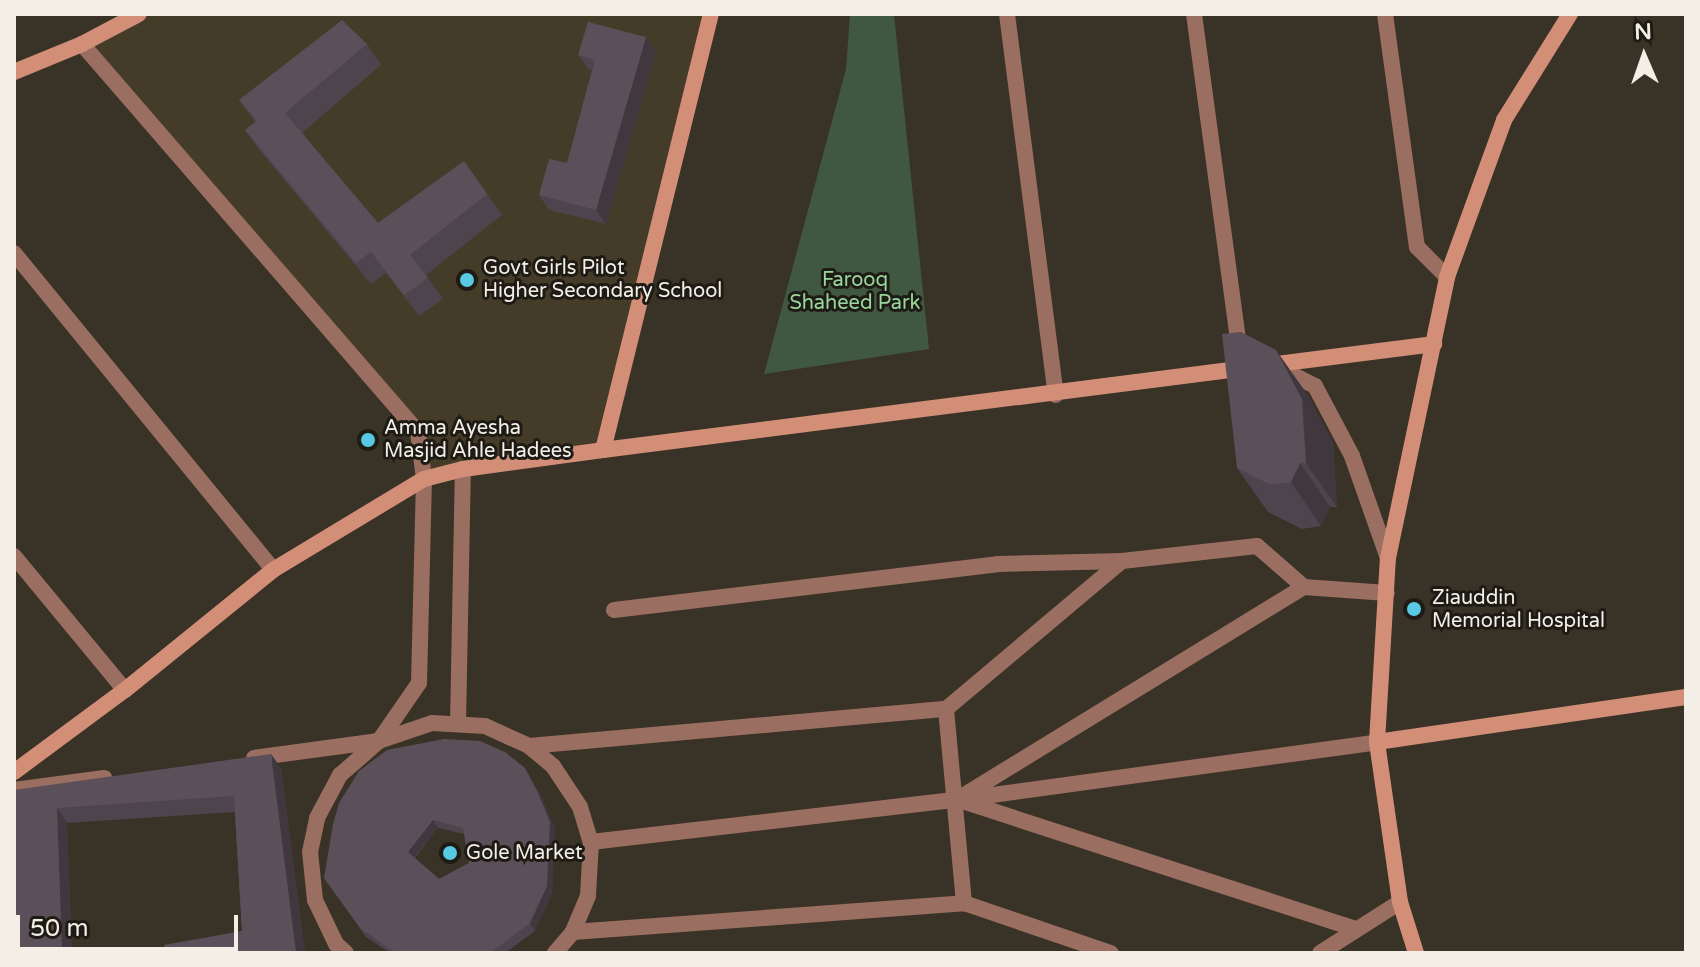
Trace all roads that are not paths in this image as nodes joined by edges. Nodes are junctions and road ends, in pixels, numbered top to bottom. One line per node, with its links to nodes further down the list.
1 (139, 14): 7 (street)
2 (711, 14): 15 (street)
3 (1007, 14): 14 (street)
4 (1194, 14): 13 (street)
5 (1385, 14): 10 (street)
6 (1570, 14): 10 (street)
7 (82, 44): 8 (street); 17 (street)
8 (14, 72)
9 (14, 253): 21 (street)
10 (1447, 277): 11 (street)
11 (1434, 344): 12 (street); 19 (street)
12 (1276, 366): 13 (street); 19 (street)
13 (1243, 370): 14 (street)
14 (1056, 395): 15 (street)
15 (603, 450): 16 (street)
16 (463, 469): 17 (street); 28 (street)
17 (424, 479): 21 (street); 29 (street)
18 (14, 556): 25 (street)
19 (1388, 558): 23 (street)
20 (1122, 561): 22 (street); 24 (street); 27 (street)
21 (273, 570): 25 (street)
22 (1304, 587): 23 (street); 36 (street)
23 (1387, 593): 30 (street)
24 (614, 610)
25 (125, 690): 33 (street)
26 (1686, 697): 30 (street)
27 (946, 709): 31 (street); 36 (street)
28 (458, 724): 29 (street); 31 (street)
29 (379, 741): 32 (street); 42 (street)
30 (1377, 742): 36 (street); 38 (street)
31 (529, 746): 37 (street)
32 (238, 760)
33 (14, 772)
34 (117, 776): 35 (street)
35 (14, 790)
36 (956, 800): 37 (street); 39 (street); 40 (street)
37 (591, 842): 41 (street)
38 (1400, 902): 40 (street); 46 (street)
39 (964, 903): 41 (street); 44 (street)
40 (1354, 928): 45 (street)
41 (573, 932): 43 (street)
42 (346, 953)
43 (555, 953)
44 (1111, 953)
45 (1320, 953)
46 (1416, 953)

